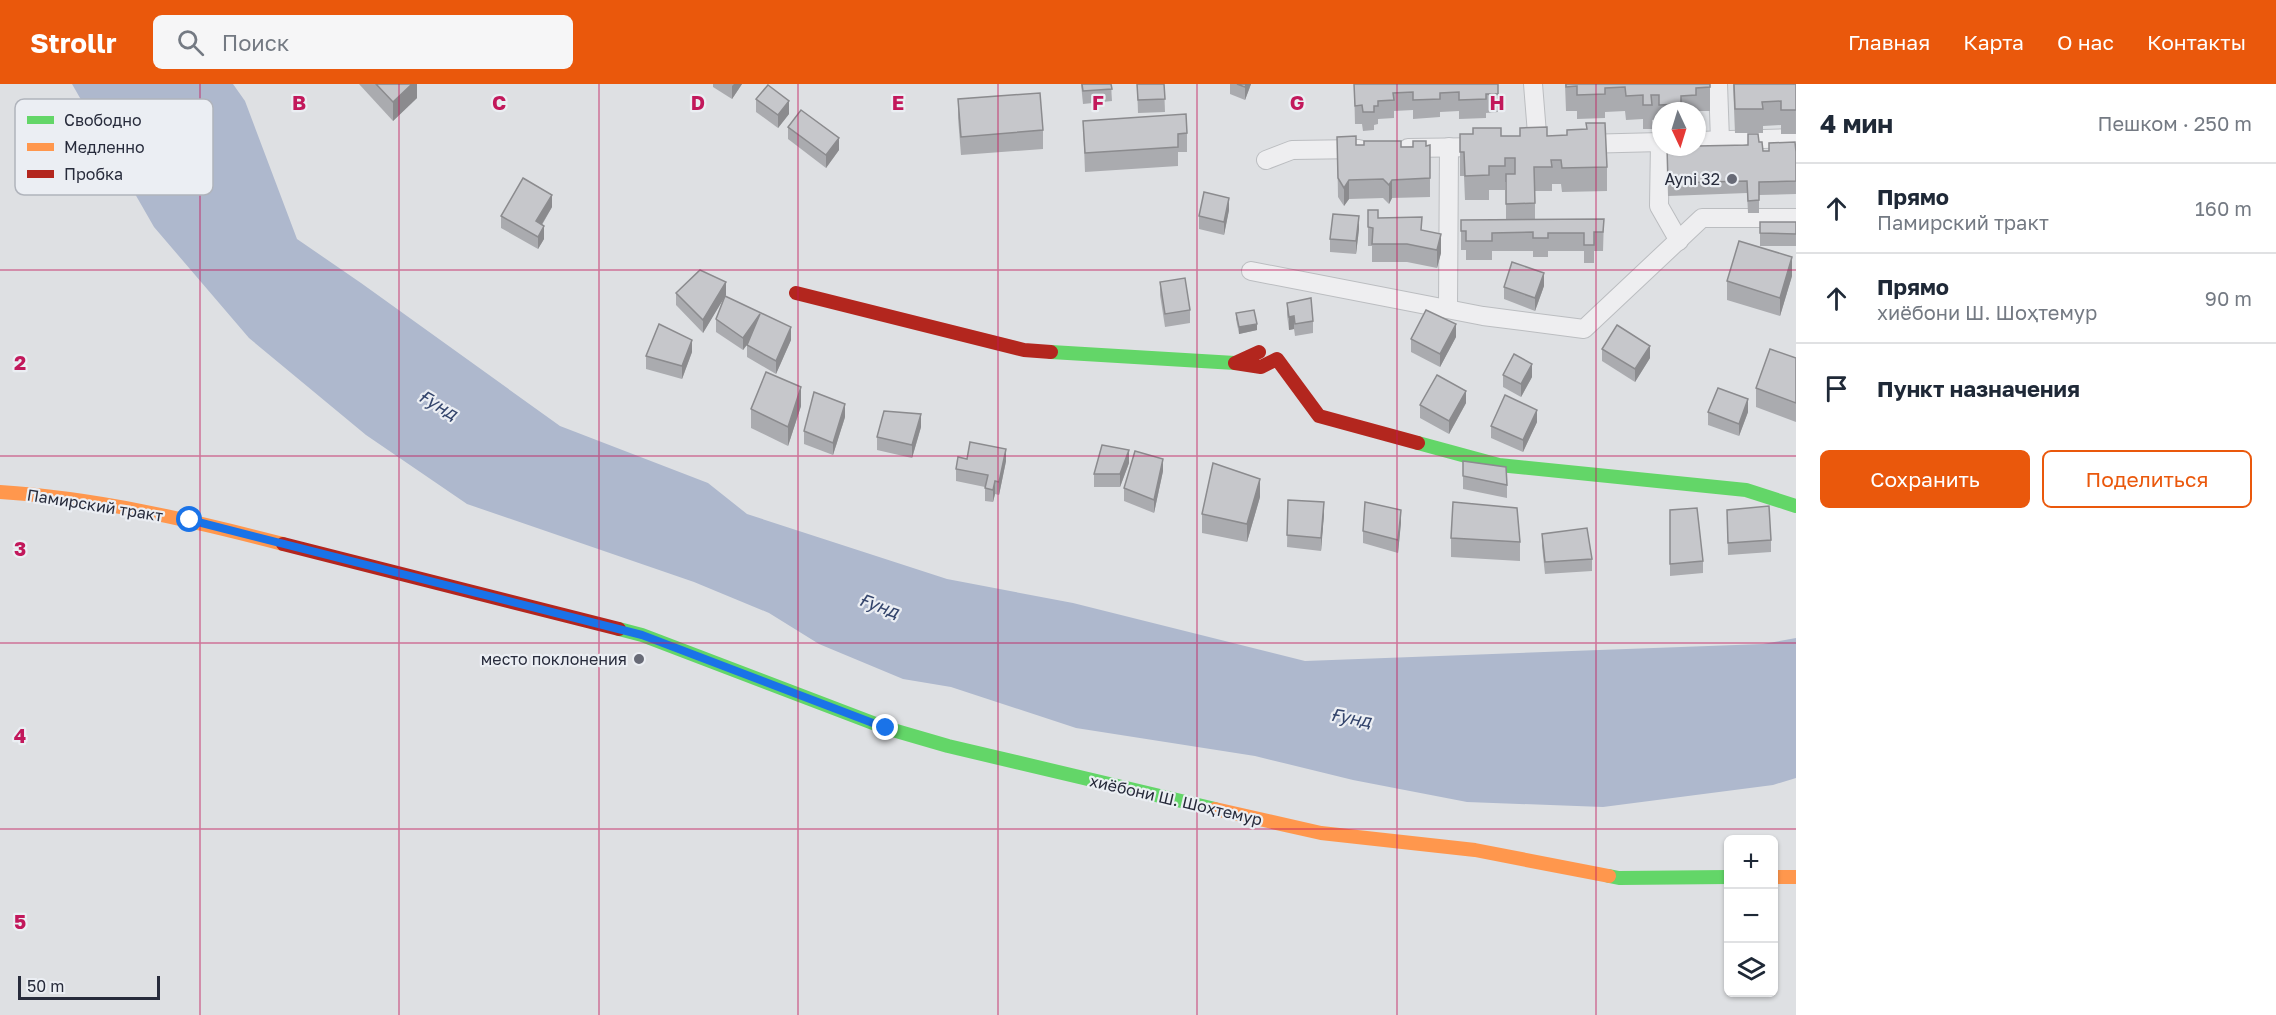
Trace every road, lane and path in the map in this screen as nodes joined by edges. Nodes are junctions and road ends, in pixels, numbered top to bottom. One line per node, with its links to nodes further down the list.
1 (1533, 84): 7 (street)
2 (1718, 84): 4 (street)
3 (1796, 138): 4 (street)
4 (1720, 140): 5 (street)
5 (1706, 141)
6 (1652, 142): 7 (street)
7 (1538, 146): 8 (street)
8 (1449, 147): 10 (street); 15 (street)
9 (1660, 156): 12 (street)
10 (1266, 160)
11 (1796, 218): 12 (street)
12 (1679, 241): 15 (street)
13 (1251, 271): 15 (street)
14 (796, 293): 17 (main road)
15 (1448, 309)
16 (1259, 352): 17 (main road)
17 (1235, 363): 19 (main road)
18 (0, 492): 20 (main road, Памирский тракт)
19 (1796, 506)
20 (642, 635): 21 (main road, хиёбони Ш. Шоҳтемур)
21 (1724, 877)
22 (1778, 877): 23 (main road)
23 (1796, 877)

